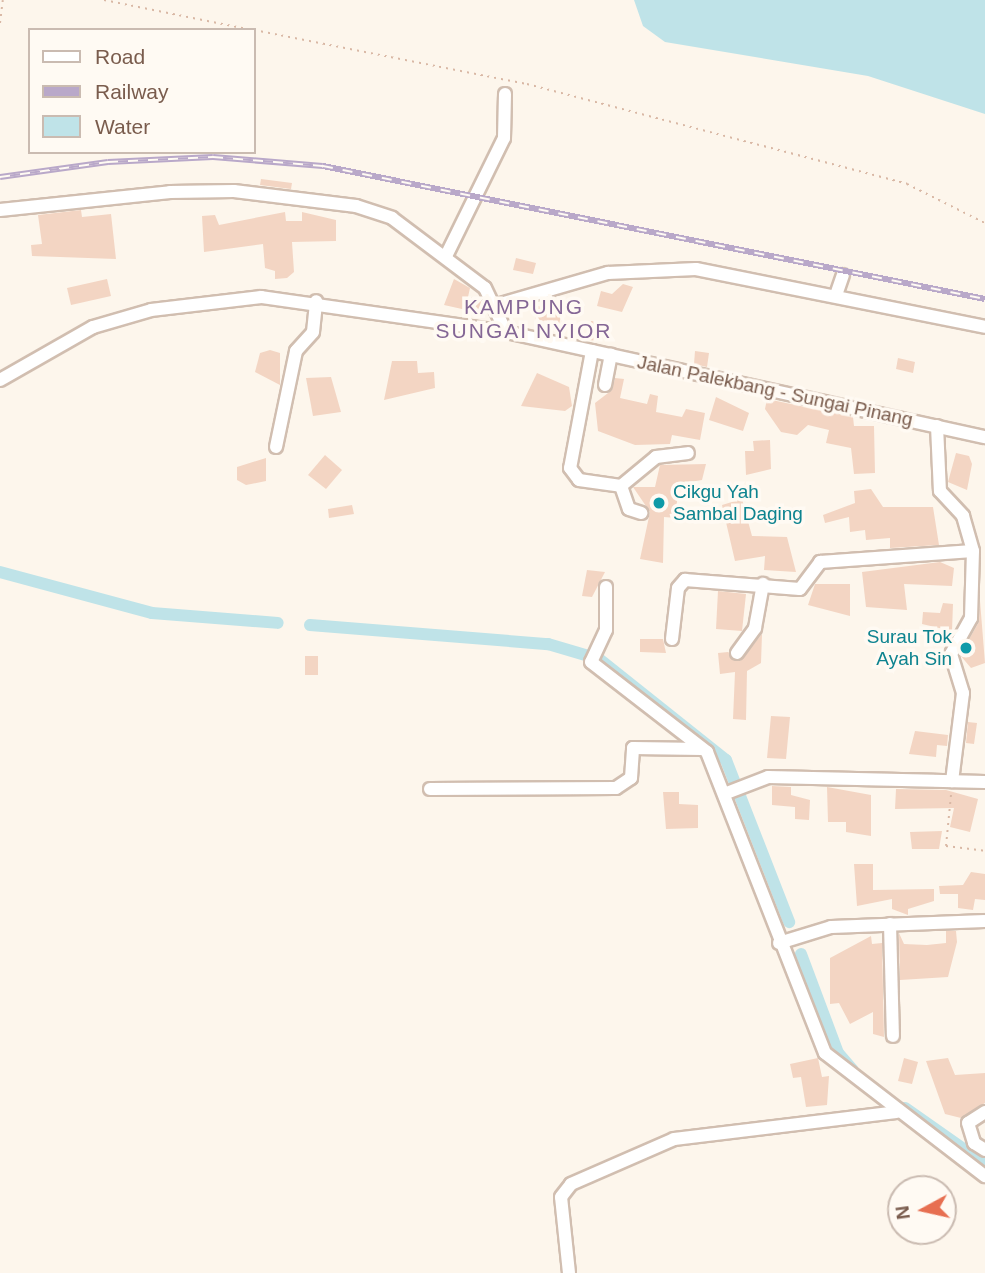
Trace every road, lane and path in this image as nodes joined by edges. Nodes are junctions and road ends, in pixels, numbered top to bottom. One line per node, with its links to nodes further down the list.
1 (3, 0): 3 (path)
2 (104, 0): 4 (path)
3 (0, 23)
4 (243, 28)
5 (256, 31): 8 (path)
6 (505, 94): 9 (street)
7 (0, 210): 9 (street)
8 (985, 223)
9 (446, 256): 13 (street)
10 (843, 275): 11 (street)
11 (836, 295): 13 (street); 14 (street)
12 (316, 301): 15 (street, Jalan Palekbang - Sungai Pinang); 18 (street, Jalan Palekbang - Sungai Pinang); 22 (street)
13 (497, 305): 15 (street)
14 (985, 327)
15 (506, 332): 16 (street, Jalan Palekbang - Sungai Pinang)
16 (592, 351): 17 (street, Jalan Palekbang - Sungai Pinang); 24 (street)
17 (611, 355): 19 (street); 20 (street, Jalan Palekbang - Sungai Pinang)
18 (0, 380)
19 (605, 385)
20 (937, 426): 21 (street, Jalan Palekbang - Sungai Pinang); 26 (street)
21 (985, 437)
22 (276, 447)
23 (688, 453): 24 (street)
24 (621, 486): 25 (street)
25 (641, 513)
26 (973, 551): 27 (street); 28 (street)
27 (979, 579): 33 (street)
28 (763, 584): 30 (street); 31 (street)
29 (606, 587): 32 (street)
30 (672, 639)
31 (737, 653)
32 (702, 748): 35 (street); 36 (street)
33 (952, 781): 34 (street); 36 (street); 37 (path)
34 (985, 782)
35 (430, 789)
36 (731, 791): 40 (street)
37 (985, 850)
38 (985, 921): 39 (street)
39 (890, 924): 40 (street); 41 (street)
40 (783, 942): 42 (street)
41 (893, 1036)
42 (896, 1112): 45 (street); 46 (street)
43 (985, 1112): 44 (street)
44 (985, 1150)
45 (985, 1176)
46 (569, 1273)

